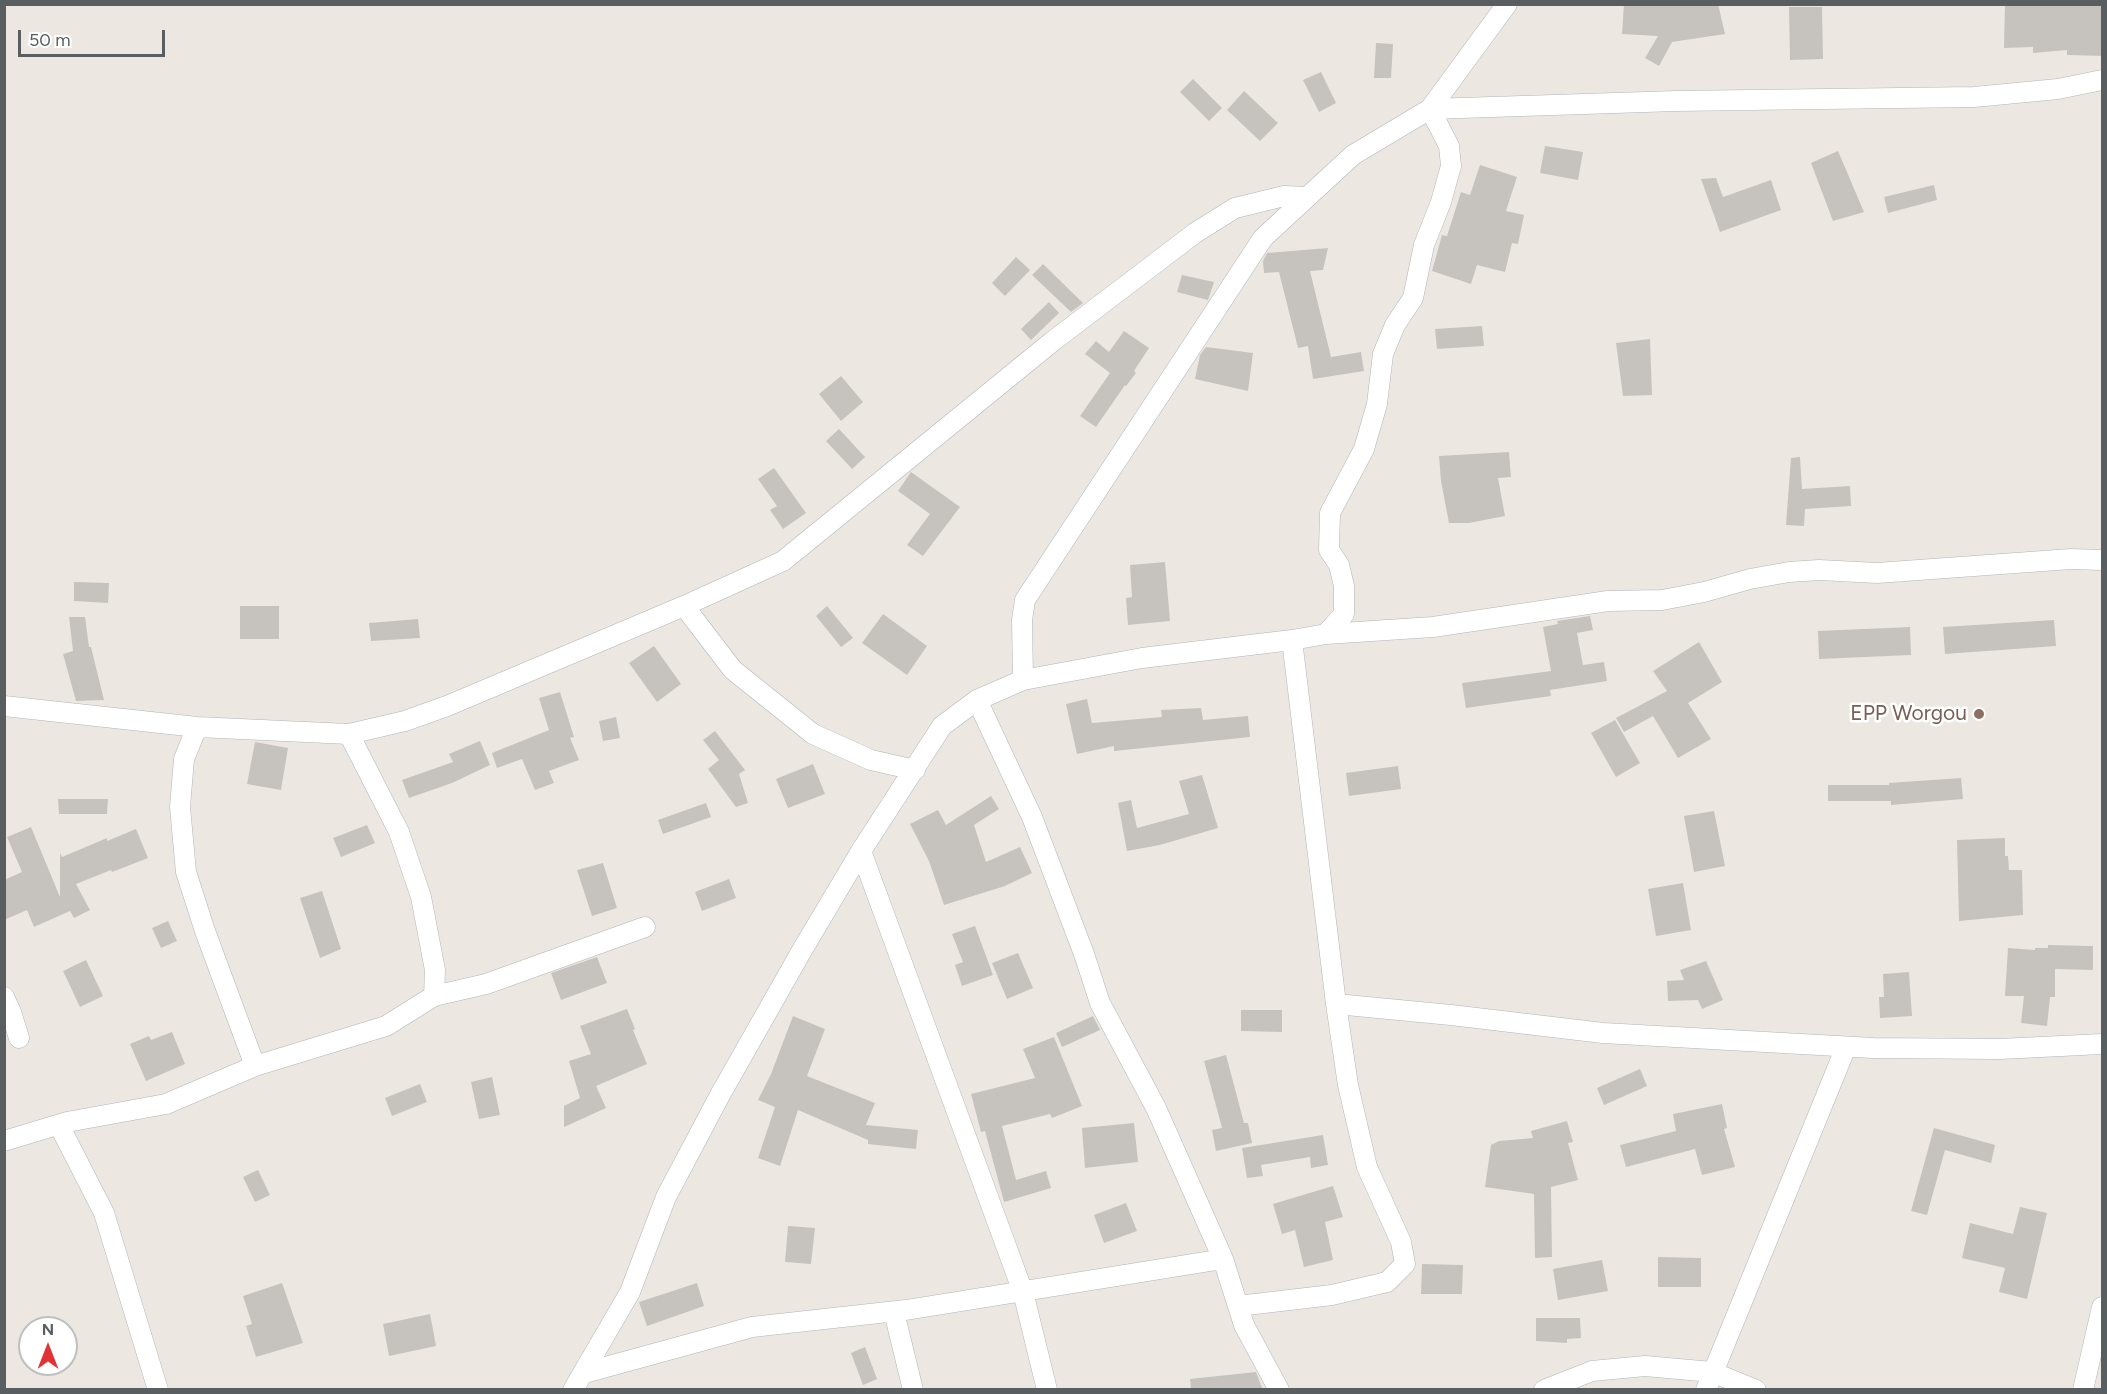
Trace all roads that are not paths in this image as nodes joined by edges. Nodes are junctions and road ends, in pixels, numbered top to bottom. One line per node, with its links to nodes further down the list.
1 (1507, 4): 3 (street)
2 (2103, 81): 3 (street)
3 (1430, 109): 4 (street); 7 (street)
4 (1306, 197): 6 (street); 9 (street)
5 (2103, 560): 7 (street)
6 (684, 606): 13 (street); 14 (street)
7 (1326, 634): 8 (street)
8 (1292, 640): 9 (street); 19 (street)
9 (1023, 680): 10 (street)
10 (976, 700): 14 (street); 26 (street)
11 (4, 706): 12 (street)
12 (196, 727): 13 (street); 23 (street)
13 (349, 734): 17 (street)
14 (915, 770): 15 (street)
15 (861, 851): 27 (street); 31 (street)
16 (645, 927): 17 (street)
17 (434, 996): 23 (street)
18 (4, 997): 20 (street)
19 (1336, 1004): 22 (street); 28 (street)
20 (19, 1038)
21 (2103, 1044): 22 (street)
22 (1846, 1047): 32 (street)
23 (255, 1066): 24 (street)
24 (59, 1125): 25 (street); 34 (street)
25 (4, 1141)
26 (1223, 1259): 27 (street); 28 (street)
27 (1023, 1292): 30 (street); 37 (street)
28 (1239, 1306): 33 (street)
29 (2103, 1307): 40 (street)
30 (894, 1312): 31 (street); 36 (street)
31 (584, 1373): 35 (street)
32 (1709, 1381): 38 (street); 39 (street)
33 (1283, 1388)
34 (158, 1389)
35 (573, 1389)
36 (913, 1389)
37 (1047, 1389)
38 (1544, 1389)
39 (1756, 1389)
40 (2083, 1389)

